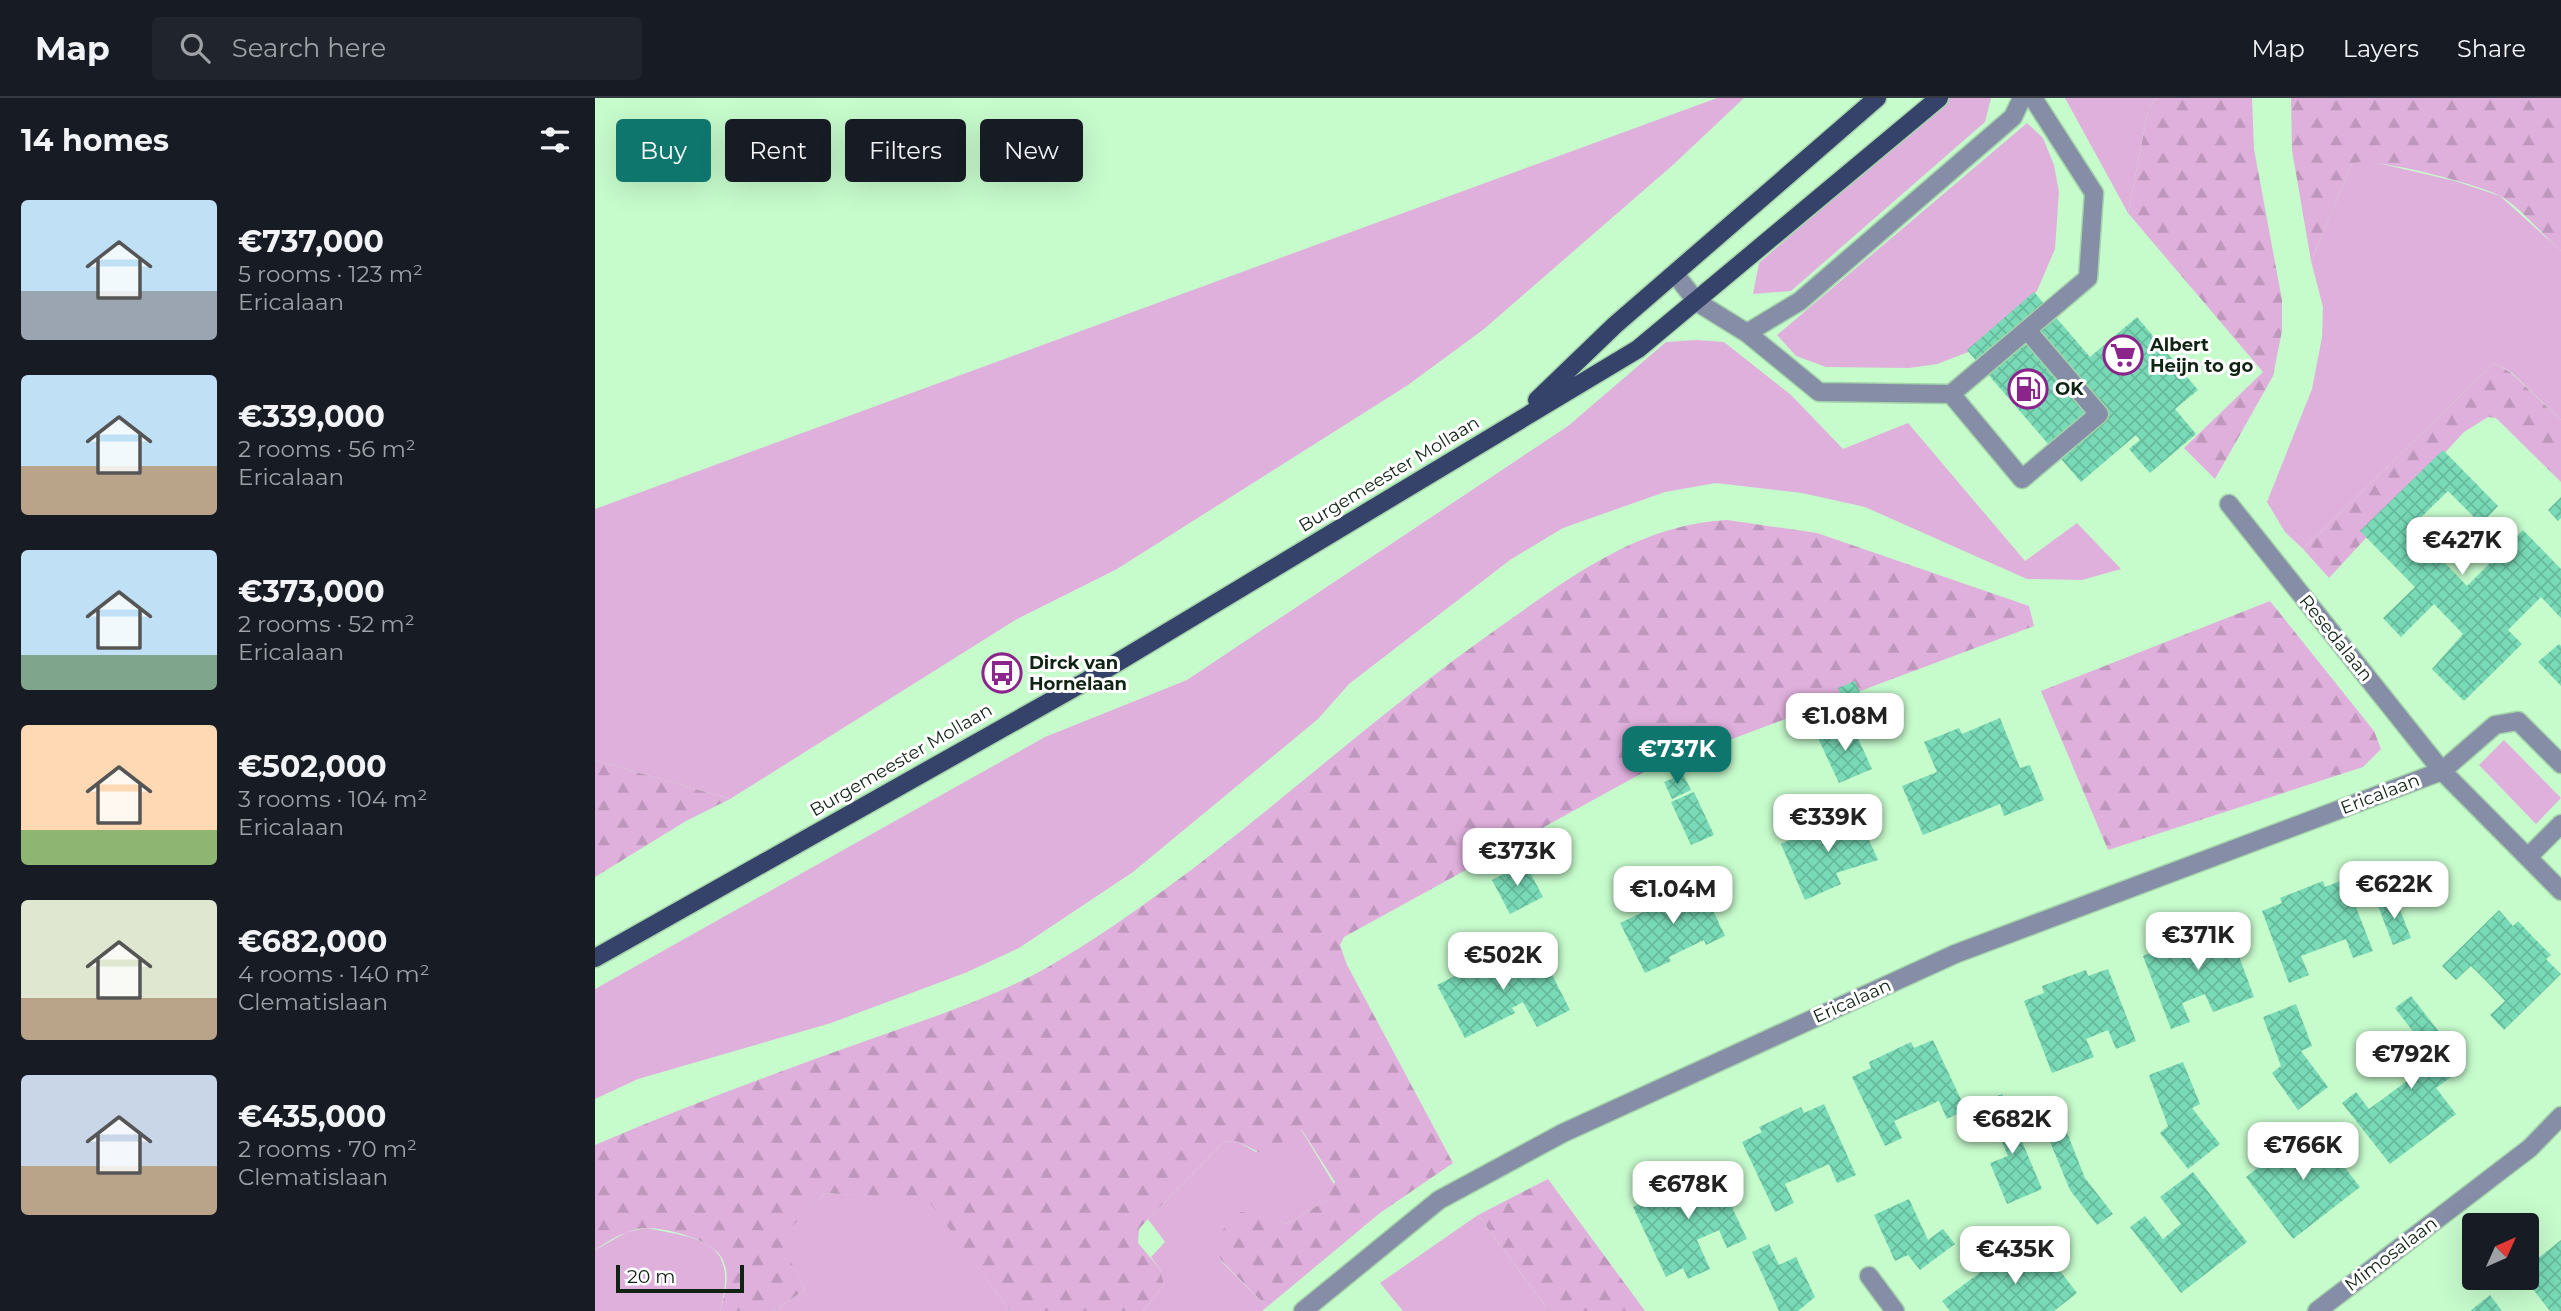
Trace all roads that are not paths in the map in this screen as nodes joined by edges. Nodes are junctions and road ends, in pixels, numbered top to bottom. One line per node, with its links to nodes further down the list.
1 (1877, 98): 5 (main road, Burgemeester Mollaan)
2 (1939, 98): 6 (main road, Burgemeester Mollaan)
3 (2022, 98): 8 (street)
4 (2033, 98): 7 (street)
5 (1675, 274): 6 (street); 10 (main road, Burgemeester Mollaan)
6 (1697, 302): 8 (street); 10 (main road, Burgemeester Mollaan)
7 (2027, 330): 9 (street); 9 (street)
8 (1747, 333): 9 (street)
9 (1951, 394)
10 (1514, 422): 17 (main road, Burgemeester Mollaan)
11 (2229, 504): 13 (street, Resedalaan)
12 (2561, 764): 13 (street)
13 (2442, 771): 15 (street, Resedalaan); 20 (street, Ericalaan)
14 (2561, 824): 15 (street)
15 (2528, 857): 16 (street, Resedalaan)
16 (2561, 891)
17 (595, 958)
18 (2561, 1116): 22 (street, Mimosalaan)
19 (1869, 1276): 21 (street)
20 (1303, 1311)
21 (1895, 1311)
22 (2317, 1311)

